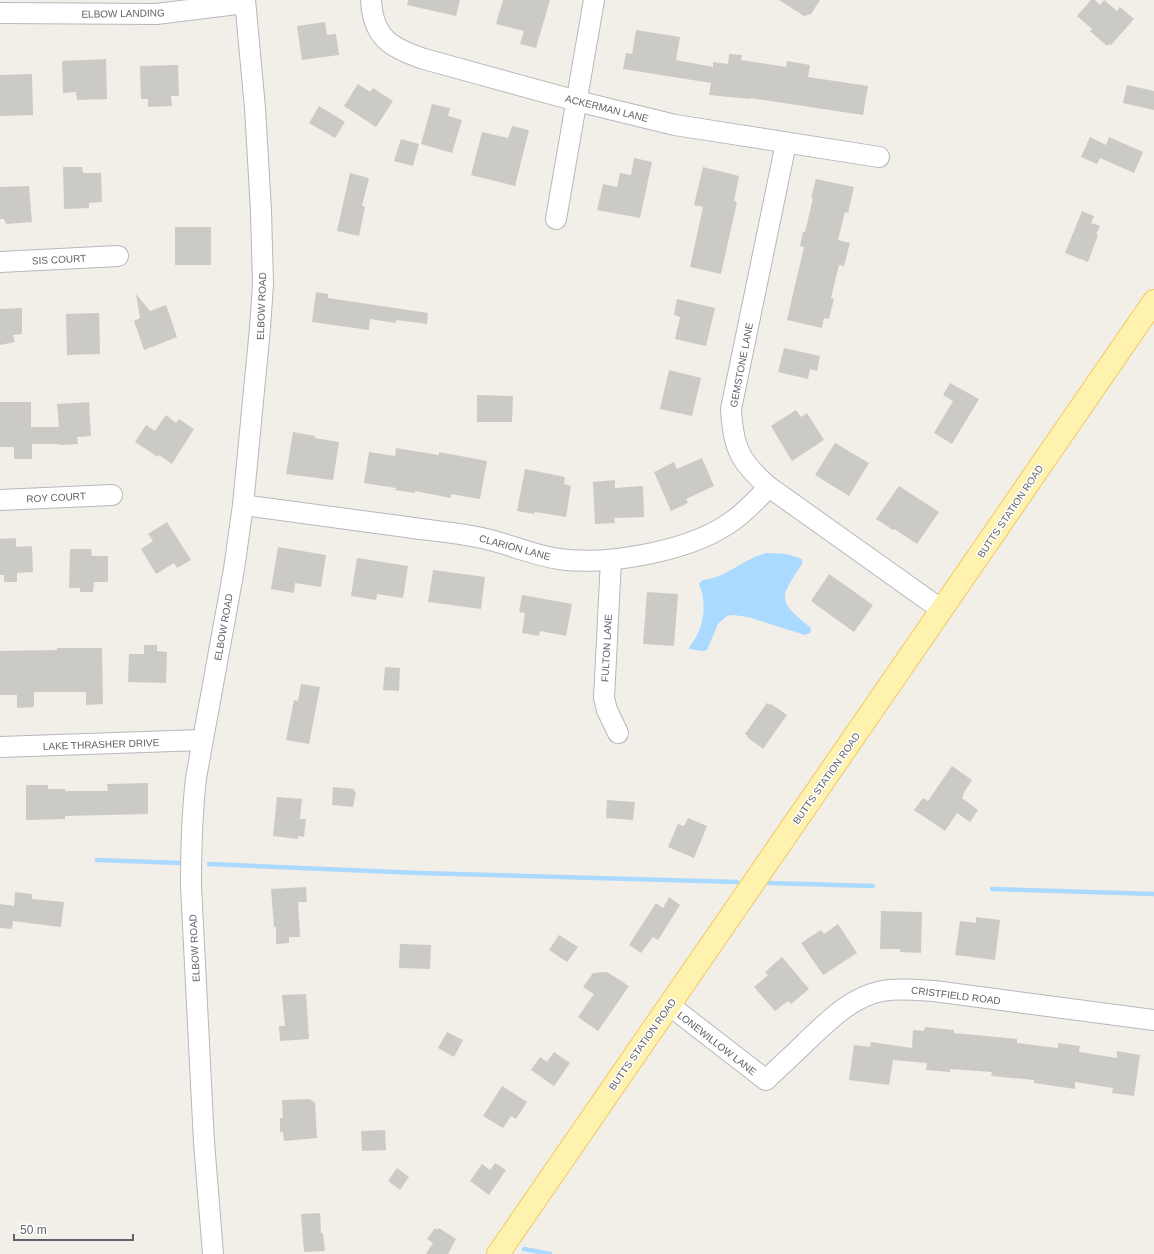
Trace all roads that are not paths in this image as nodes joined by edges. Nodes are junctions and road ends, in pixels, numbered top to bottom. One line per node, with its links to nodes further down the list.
1 (370, 0): 5 (street, ACKERMAN LANE)
2 (594, 0): 5 (street)
3 (245, 2): 4 (street, ELBOW LANDING); 15 (street, ELBOW ROAD)
4 (0, 13)
5 (577, 100): 6 (street, ACKERMAN LANE); 8 (street)
6 (786, 143): 7 (street, ACKERMAN LANE); 12 (street, GEMSTONE LANE)
7 (879, 157)
8 (556, 219)
9 (118, 256): 10 (street, SIS COURT)
10 (0, 262)
11 (1154, 301): 17 (main road, BUTTS STATION ROAD)
12 (768, 487): 16 (street, CLARION LANE); 17 (street, GEMSTONE LANE)
13 (112, 494): 14 (street, ROY COURT)
14 (0, 500)
15 (243, 506): 16 (street, CLARION LANE); 19 (street, ELBOW ROAD)
16 (611, 560): 18 (street, FULTON LANE)
17 (942, 610): 21 (main road, BUTTS STATION ROAD)
18 (618, 733)
19 (202, 740): 20 (street, LAKE THRASHER DRIVE); 24 (street, ELBOW ROAD)
20 (0, 748)
21 (669, 1005): 23 (street, LONEWILLOW LANE); 25 (main road, BUTTS STATION ROAD)
22 (1154, 1020): 23 (street, CRISTFIELD ROAD)
23 (766, 1080)
24 (213, 1254)
25 (498, 1254)

